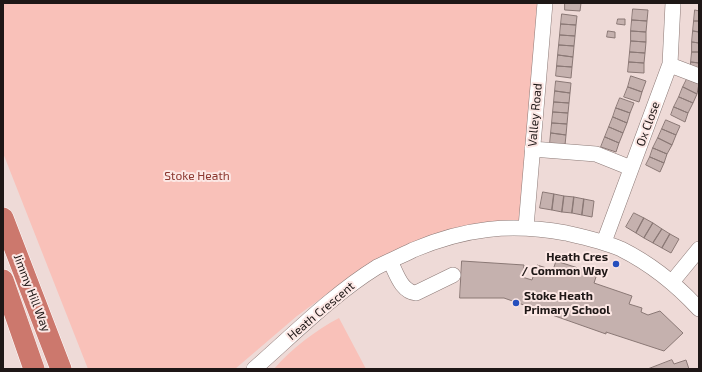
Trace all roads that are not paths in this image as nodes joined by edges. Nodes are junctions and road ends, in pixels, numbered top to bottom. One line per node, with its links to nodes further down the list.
1 (545, 3): 5 (street, Valley Road)
2 (673, 3): 3 (street, Ox Close)
3 (670, 66): 4 (street); 6 (street, Ox Close)
4 (699, 76)
5 (532, 149): 6 (street); 8 (street, Valley Road)
6 (631, 168): 9 (street, Ox Close)
7 (3, 218): 19 (highway, Jimmy Hill Way)
8 (526, 227): 9 (street, Heath Crescent); 11 (street, Heath Crescent)
9 (604, 242): 14 (street, Heath Crescent)
10 (699, 249): 14 (street)
11 (390, 261): 12 (street); 20 (street, Heath Crescent)
12 (452, 275)
13 (3, 280): 18 (highway, Jimmy Hill Way)
14 (672, 282): 16 (street, Heath Crescent)
15 (3, 283): 17 (street)
16 (699, 309)
17 (25, 369)
18 (34, 369)
19 (61, 369)
20 (254, 369)

